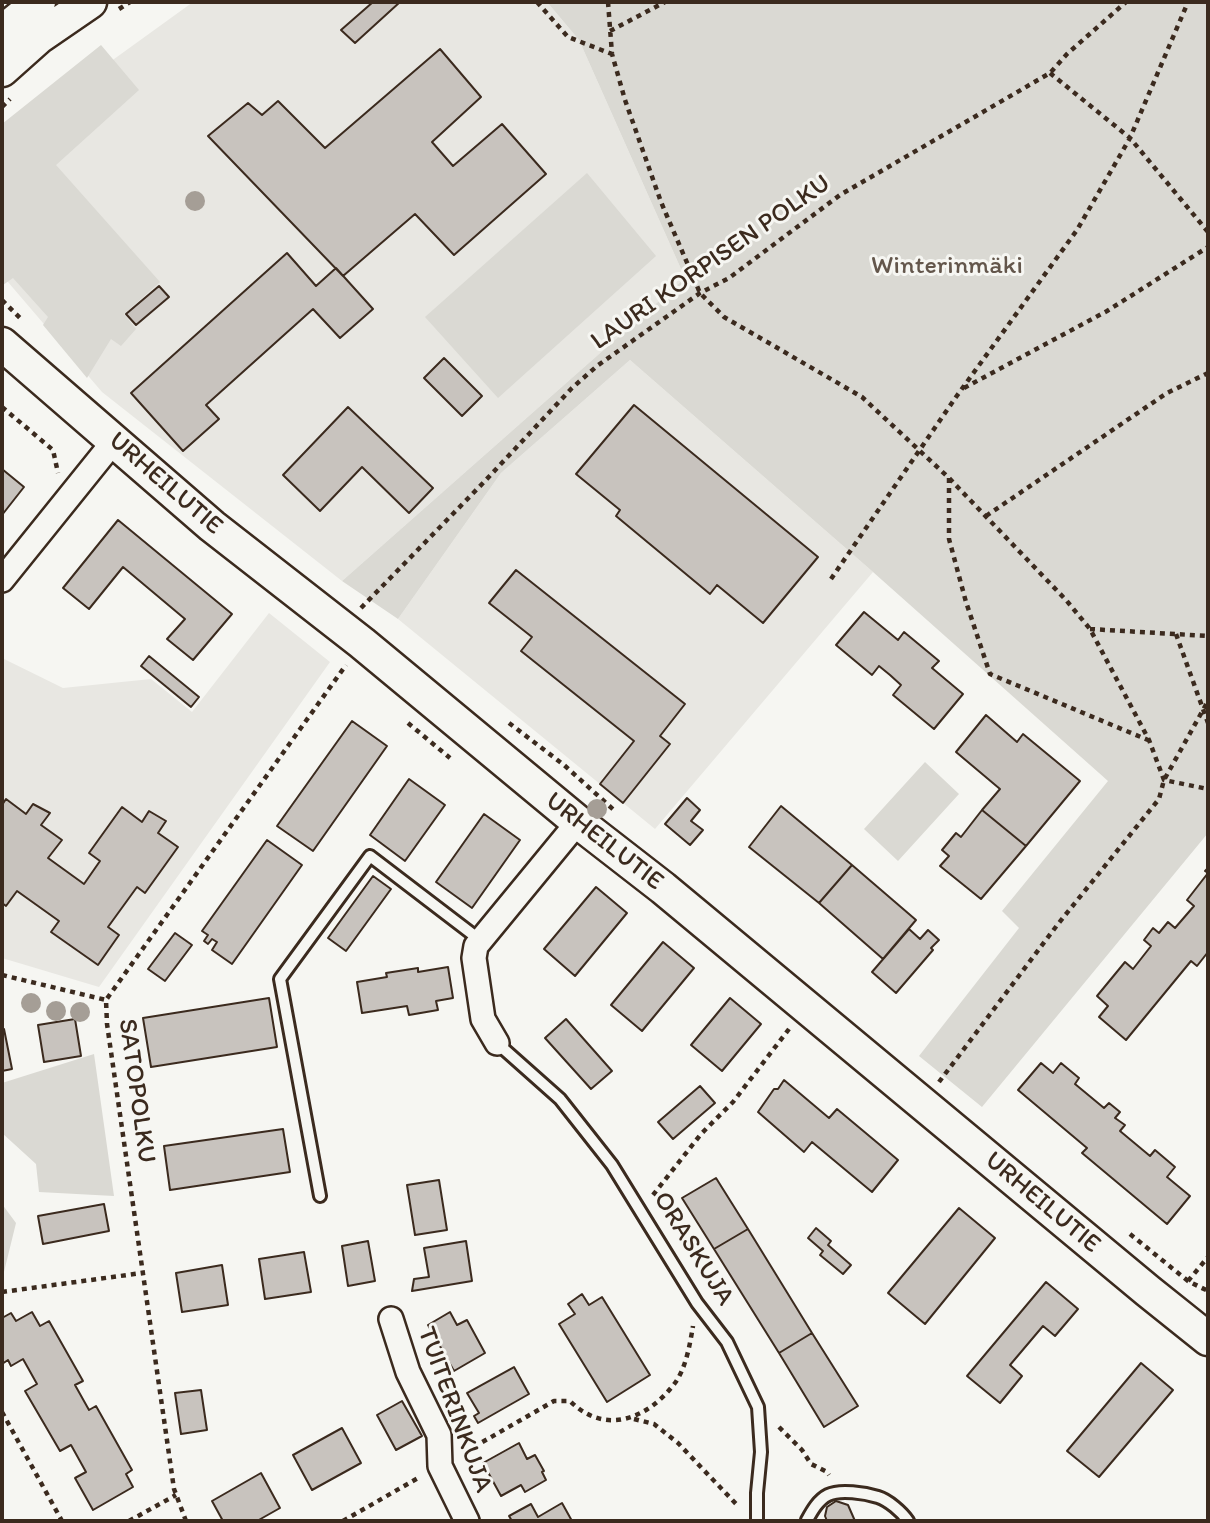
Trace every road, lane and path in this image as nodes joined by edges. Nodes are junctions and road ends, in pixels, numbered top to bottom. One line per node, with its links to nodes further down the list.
1 (39, 2): 9 (main road)
2 (90, 2): 11 (main road)
3 (537, 2): 10 (path)
4 (608, 2): 8 (path)
5 (665, 2): 8 (path)
6 (1126, 2): 12 (path, LAURI KORPISEN POLKU)
7 (1188, 2): 13 (path)
8 (610, 31): 10 (path)
9 (2, 32)
10 (612, 54): 16 (path)
11 (2, 70)
12 (1050, 73): 13 (path); 16 (path, LAURI KORPISEN POLKU)
13 (1130, 138): 14 (path); 19 (path)
14 (1208, 232)
15 (1208, 247): 19 (path)
16 (700, 293): 21 (path); 26 (path, LAURI KORPISEN POLKU)
17 (2, 344): 20 (main road, URHEILUTIE)
18 (1208, 373): 23 (path)
19 (961, 389): 21 (path)
20 (114, 441): 25 (street); 30 (main road, URHEILUTIE)
21 (919, 450): 22 (path); 24 (path)
22 (949, 478): 23 (path); 34 (path)
23 (986, 516): 27 (path)
24 (831, 579)
25 (2, 580)
26 (361, 609)
27 (1090, 629): 28 (path); 34 (path)
28 (1176, 634): 29 (path); 32 (path)
29 (1208, 636)
30 (362, 643): 37 (main road, URHEILUTIE); 40 (path, SATOPOLKU)
31 (1208, 701): 32 (path)
32 (1204, 711): 33 (path); 35 (path)
33 (1208, 723)
34 (1149, 740): 35 (path)
35 (1164, 780): 36 (path); 43 (path)
36 (1208, 789)
37 (578, 822): 38 (street); 52 (main road, URHEILUTIE)
38 (480, 940): 42 (street); 44 (lane)
39 (2, 975): 40 (path)
40 (106, 1000): 47 (path, SATOPOLKU)
41 (791, 1026): 45 (path)
42 (497, 1043): 45 (lane, ORASKUJA)
43 (939, 1082)
44 (320, 1196)
45 (641, 1210): 50 (lane, ORASKUJA)
46 (1208, 1257): 48 (path)
47 (142, 1273): 49 (path); 58 (path, SATOPOLKU)
48 (1188, 1281)
49 (2, 1292)
50 (697, 1303): 54 (lane, ORASKUJA); 56 (path)
51 (391, 1318): 64 (street, TUITERINKUJA)
52 (1208, 1339)
53 (554, 1401): 56 (path)
54 (758, 1407): 57 (path); 65 (lane, ORASKUJA)
55 (2, 1412): 61 (path)
56 (633, 1418): 59 (path)
57 (838, 1492): 60 (lane); 66 (lane)
58 (176, 1495): 62 (path); 63 (path, SATOPOLKU)
59 (743, 1511)
60 (807, 1520)
61 (62, 1521)
62 (129, 1521)
63 (187, 1521)
64 (467, 1521)
65 (757, 1521)
66 (908, 1521)

